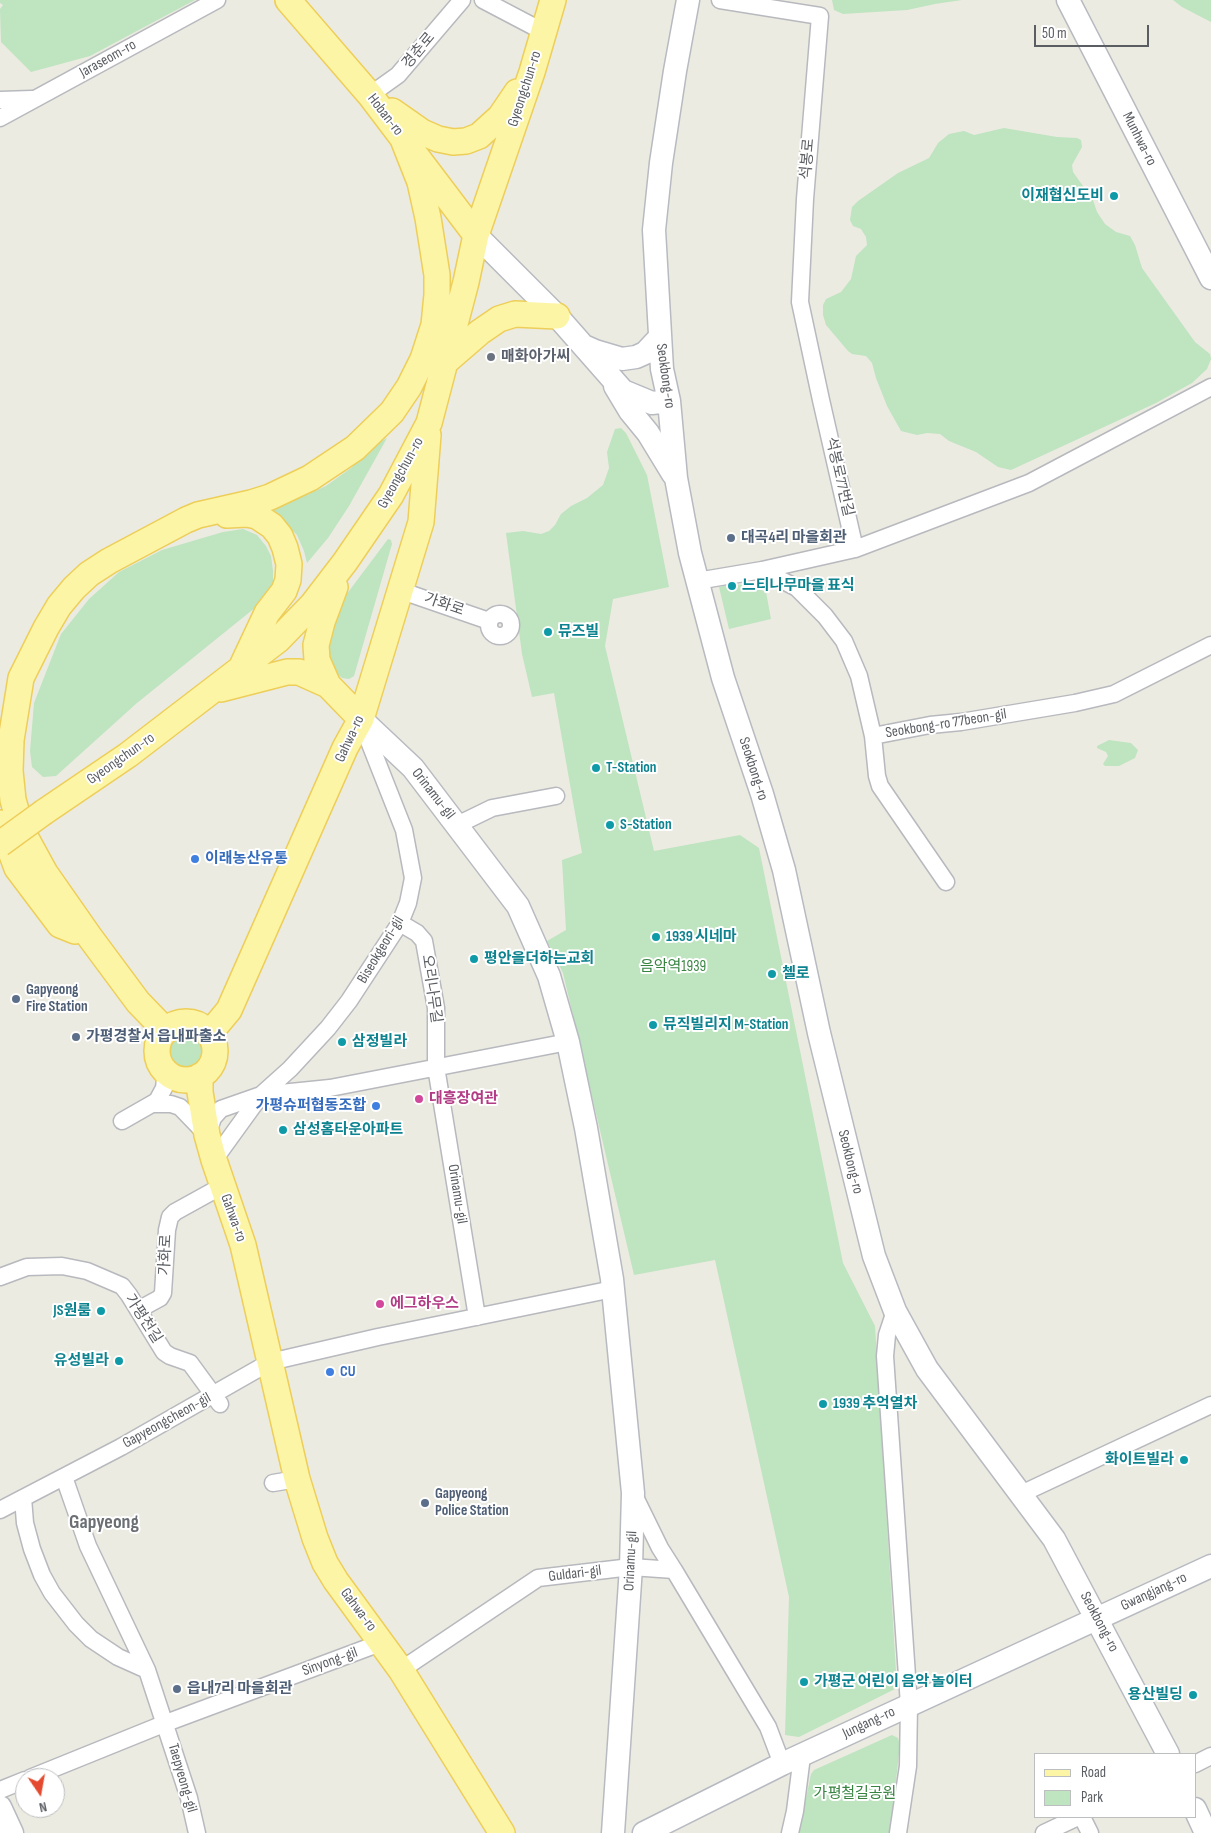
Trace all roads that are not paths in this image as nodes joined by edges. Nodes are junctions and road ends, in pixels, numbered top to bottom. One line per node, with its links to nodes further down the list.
1 (216, 0): 12 (street, Jaraseom-ro)
2 (288, 0): 11 (main road, Hoban-ro)
3 (462, 0): 11 (street, 경춘로)
4 (483, 0): 9 (street)
5 (553, 0): 9 (main road, Gyeongchun-ro)
6 (688, 0): 19 (main road, Seokbong-ro)
7 (720, 0): 24 (street, 석봉로)
8 (1068, 0): 17 (main road, Munhwa-ro)
9 (544, 32): 10 (main road, Gyeongchun-ro)
10 (532, 72): 11 (main road); 16 (main road, Gyeongchun-ro)
11 (370, 95): 15 (main road, Hoban-ro)
12 (34, 99): 13 (street); 14 (street, Jaraseom-ro)
13 (0, 100)
14 (0, 118)
15 (401, 134): 16 (main road, Hoban-ro); 26 (main road)
16 (476, 235): 18 (main road); 21 (main road, Gyeongchun-ro)
17 (1211, 278)
18 (556, 316): 20 (main road); 21 (main road)
19 (660, 337): 20 (main road); 25 (main road, Seokbong-ro)
20 (583, 346): 22 (main road)
21 (445, 362): 26 (main road); 27 (main road, Gyeongchun-ro)
22 (608, 374): 25 (main road); 28 (main road)
23 (1211, 387): 30 (street)
24 (821, 400): 30 (street, 석봉로77번길)
25 (669, 402): 28 (main road, Seokbong-ro)
26 (392, 412): 29 (main road)
27 (429, 422): 31 (main road, Gyeongchun-ro); 34 (main road, Gahwa-ro)
28 (676, 478): 33 (main road, Seokbong-ro)
29 (162, 533): 37 (main road); 38 (main road)
30 (855, 549): 32 (street)
31 (345, 562): 37 (main road, Gyeongchun-ro); 39 (main road)
32 (762, 570): 33 (street); 43 (street, Seokbong-ro 77beon-gil)
33 (697, 582): 66 (main road, Seokbong-ro)
34 (399, 590): 35 (street, 가화로); 42 (main road, Gahwa-ro)
35 (489, 621)
36 (1211, 646): 43 (street, Seokbong-ro 77beon-gil)
37 (242, 667): 40 (main road, Gyeongchun-ro)
38 (21, 678): 41 (main road); 50 (main road)
39 (328, 685): 40 (main road); 42 (main road)
40 (211, 692): 47 (main road, Gyeongchun-ro, bridge)
41 (0, 716)
42 (360, 719): 46 (main road, Orinamu-gil); 49 (street, Biseokgeori-gil); 52 (main road, Gahwa-ro)
43 (873, 736): 48 (street)
44 (556, 796): 46 (street)
45 (0, 823): 50 (main road)
46 (457, 825): 53 (main road, Orinamu-gil)
47 (0, 844)
48 (946, 882)
49 (400, 923): 54 (street, 오리나무길); 56 (street, Biseokgeori-gil)
50 (89, 936): 51 (main road)
51 (166, 1031): 52 (main road); 55 (main road)
52 (210, 1034): 55 (main road)
53 (568, 1042): 54 (street); 64 (main road, Orinamu-gil)
54 (436, 1067): 56 (street); 67 (street, Orinamu-gil)
55 (187, 1074): 57 (street); 58 (street); 60 (main road)
56 (261, 1096): 58 (street); 61 (street, Biseokgeori-gil)
57 (154, 1104): 59 (street); 60 (street)
58 (227, 1106): 60 (street)
59 (122, 1121)
60 (207, 1134): 61 (main road, Gahwa-ro)
61 (214, 1160): 62 (main road, Gahwa-ro)
62 (222, 1186): 65 (street, 가화로); 68 (main road, Gahwa-ro)
63 (0, 1277): 65 (street, 가평천길)
64 (613, 1289): 67 (street); 72 (main road, Orinamu-gil)
65 (138, 1310): 69 (street, 가평천길)
66 (895, 1311): 73 (main road, Seokbong-ro); 83 (street)
67 (476, 1317): 68 (street)
68 (270, 1362): 69 (street, Gapyeongcheon-gil); 80 (main road, Gahwa-ro)
69 (217, 1400): 71 (street, Gapyeongcheon-gil)
70 (1211, 1405): 73 (street)
71 (64, 1477): 74 (street, Gapyeongcheon-gil); 81 (street)
72 (633, 1493): 77 (main road, Orinamu-gil); 78 (street)
73 (1021, 1494): 79 (main road, Seokbong-ro)
74 (23, 1498): 75 (street, Gapyeongcheon-gil); 81 (street)
75 (0, 1510)
76 (1211, 1566): 79 (main road, Gwangjang-ro)
77 (631, 1567): 78 (street, Guldari-gil); 82 (street, Guldari-gil); 100 (main road, Orinamu-gil)
78 (674, 1570): 88 (street)
79 (1097, 1619): 83 (main road, Jungang-ro); 85 (main road, Seokbong-ro)
80 (382, 1642): 82 (main road, Gahwa-ro); 84 (street, Sinyong-gil)
81 (147, 1670): 84 (street)
82 (402, 1670): 99 (main road, Gahwa-ro)
83 (909, 1705): 86 (main road, Jungang-ro); 103 (street)
84 (166, 1723): 90 (street, Sinyong-gil); 98 (street, Taepyeong-gil)
85 (1167, 1753)
86 (802, 1756): 88 (main road, Jungang-ro); 102 (street)
87 (1211, 1756): 89 (street)
88 (782, 1764): 101 (main road, Jungang-ro)
89 (1196, 1764)
90 (55, 1768)
91 (15, 1784): 92 (street)
92 (0, 1790)
93 (0, 1806): 97 (main road)
94 (1196, 1811): 106 (main road)
95 (1076, 1818): 104 (street)
96 (1082, 1818): 105 (street)
97 (12, 1833)
98 (197, 1833)
99 (502, 1833)
100 (613, 1833)
101 (644, 1833)
102 (790, 1833)
103 (898, 1833)
104 (1044, 1833)
105 (1090, 1833)
106 (1206, 1833)

